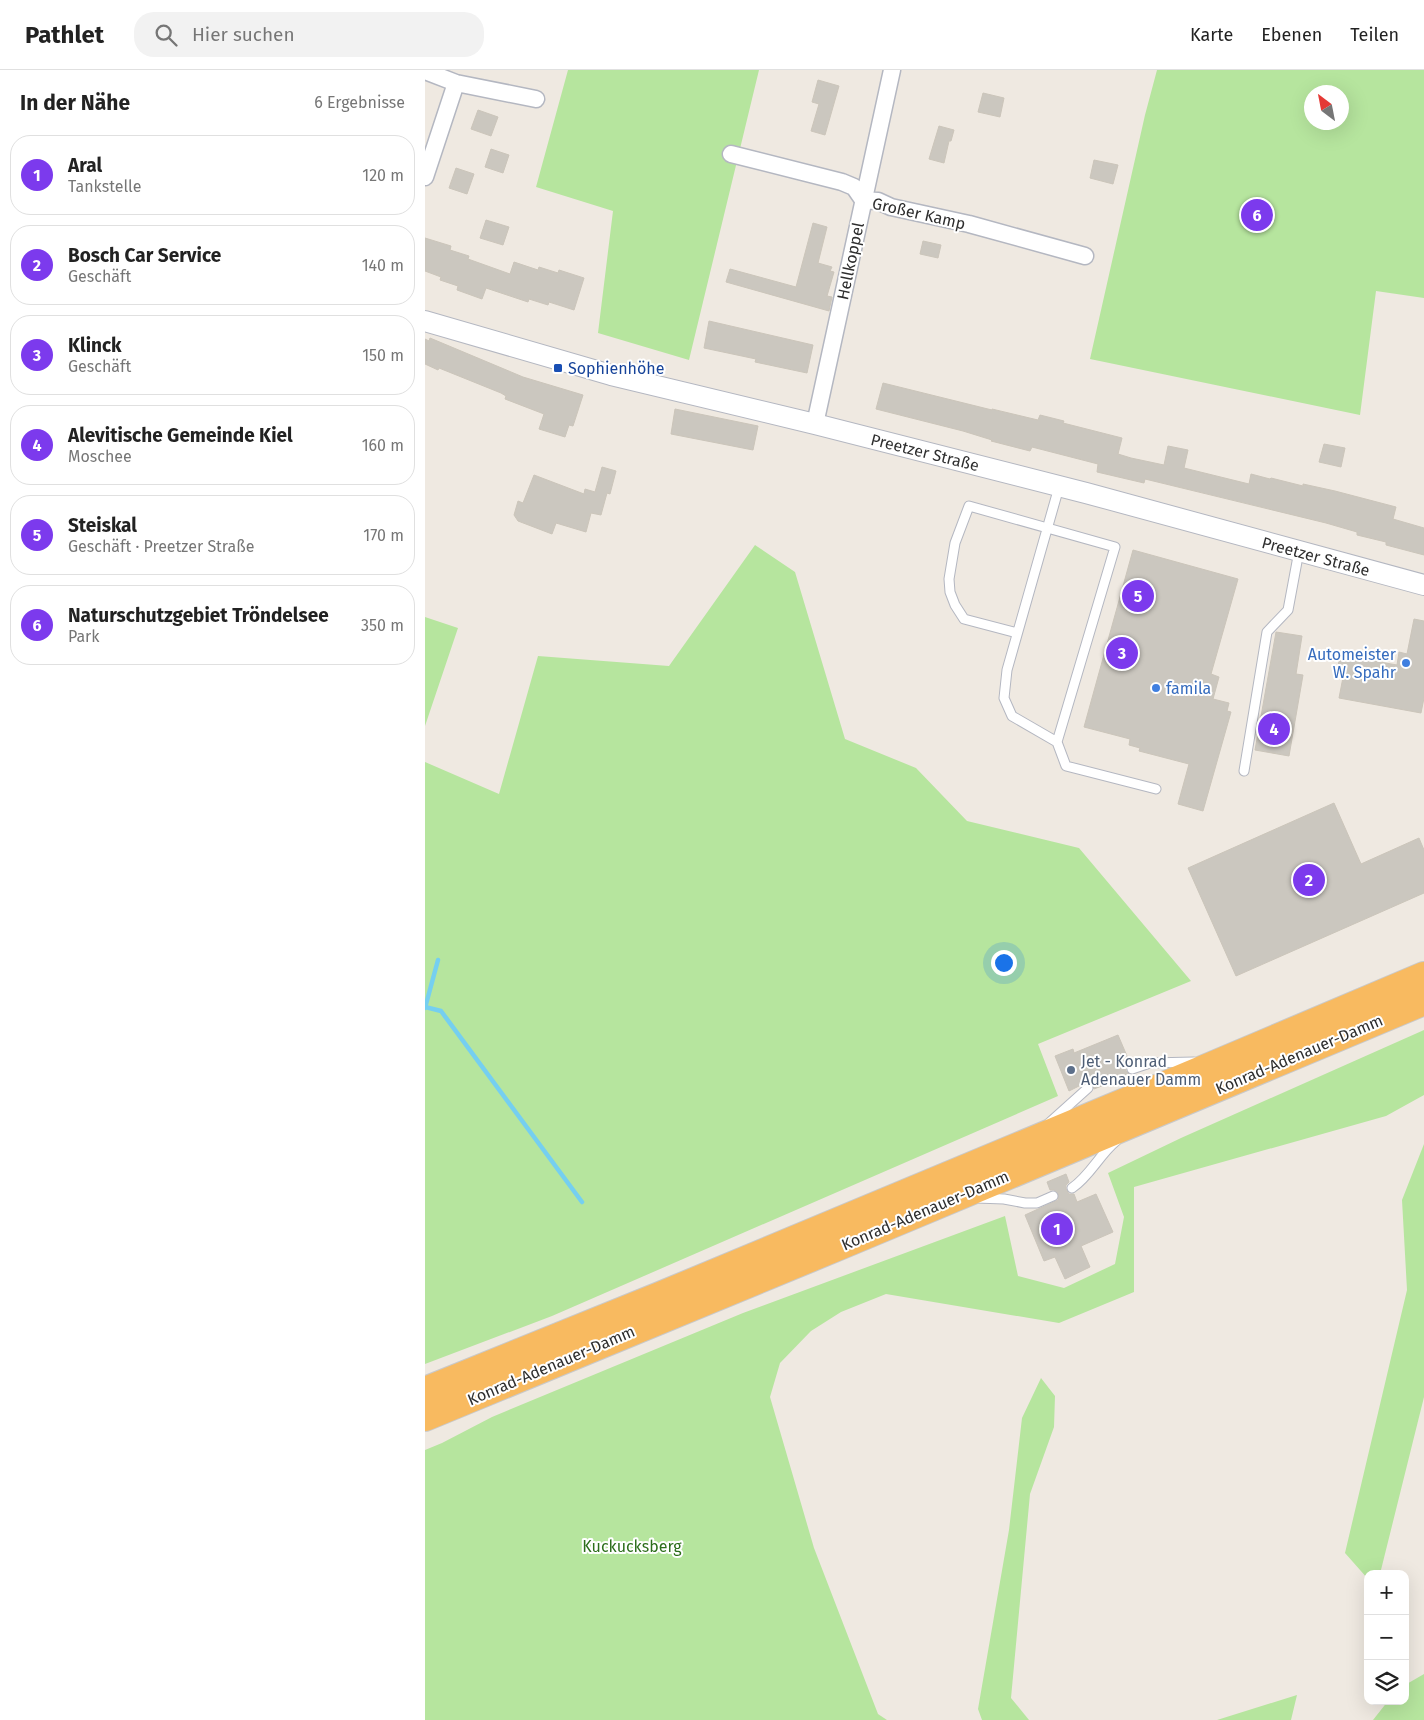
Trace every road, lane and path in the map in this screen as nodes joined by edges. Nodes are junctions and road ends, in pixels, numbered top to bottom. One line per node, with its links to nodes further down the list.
1 (892, 70): 7 (street, Hellkoppel)
2 (425, 71): 3 (street)
3 (456, 83): 4 (street); 6 (street)
4 (536, 99)
5 (731, 154): 7 (street, Großer Kamp)
6 (425, 177)
7 (863, 200): 8 (street, Großer Kamp); 10 (street, Hellkoppel)
8 (1085, 256)
9 (425, 320): 10 (street, Preetzer Straße)
10 (815, 424): 11 (street, Preetzer Straße)
11 (1059, 487): 12 (lane); 13 (street, Preetzer Straße)
12 (1047, 528): 15 (lane); 15 (lane); 16 (lane)
13 (1299, 551): 14 (street, Preetzer Straße); 17 (lane)
14 (1424, 585)
15 (1017, 634): 16 (lane)
16 (1057, 742): 18 (lane)
17 (1244, 771)
18 (1156, 789)
19 (1424, 976): 21 (highway, Konrad-Adenauer-Damm)
20 (1424, 1001): 24 (highway, Konrad-Adenauer-Damm)
21 (1214, 1065): 22 (lane); 25 (highway, Konrad-Adenauer-Damm)
22 (1132, 1069)
23 (1088, 1088): 25 (lane)
24 (1140, 1120): 26 (lane); 28 (highway, Konrad-Adenauer-Damm)
25 (1021, 1146): 29 (highway, Konrad-Adenauer-Damm)
26 (1072, 1188)
27 (1053, 1196): 28 (lane)
28 (948, 1200): 30 (highway, Konrad-Adenauer-Damm)
29 (425, 1391)
30 (425, 1417)

